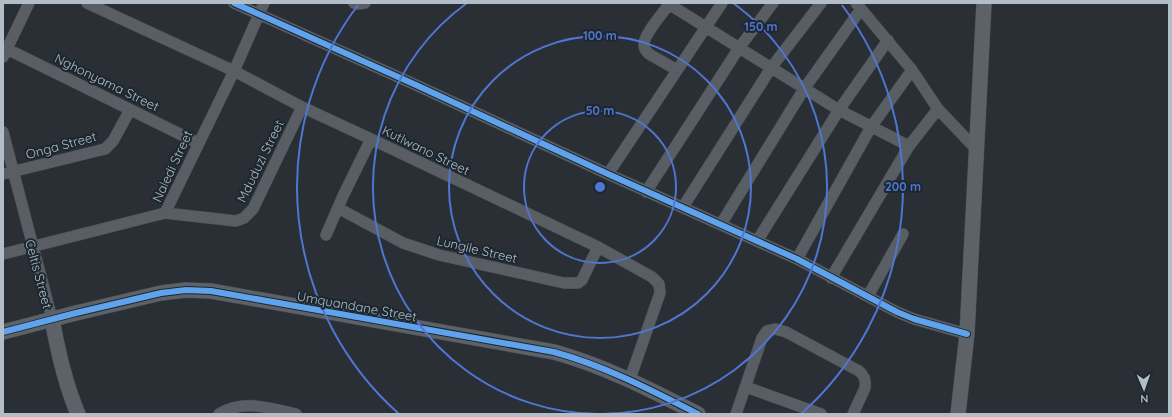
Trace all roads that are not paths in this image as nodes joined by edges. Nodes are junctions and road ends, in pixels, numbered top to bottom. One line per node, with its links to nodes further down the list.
1 (29, 3): 17 (street)
2 (87, 3): 21 (street, Kutlwano Street)
3 (234, 3): 13 (street)
4 (264, 3): 13 (street, Naledi Street)
5 (354, 3): 6 (street)
6 (365, 3)
7 (669, 3): 14 (street); 19 (street)
8 (722, 3): 14 (street)
9 (773, 3): 16 (street)
10 (821, 3): 18 (street)
11 (984, 3): 32 (street)
12 (859, 6): 15 (street); 22 (street)
13 (260, 14): 21 (street, Naledi Street); 34 (street)
14 (706, 27): 16 (street); 19 (street)
15 (888, 40): 20 (street); 25 (street)
16 (739, 48): 18 (street); 35 (street)
17 (4, 51): 24 (street, Nghonyama Street)
18 (770, 68): 22 (street); 36 (street)
19 (677, 70): 34 (street)
20 (912, 70): 26 (street); 27 (street)
21 (234, 71): 23 (street, Kutlwano Street); 30 (street, Naledi Street)
22 (804, 89): 25 (street); 39 (street)
23 (302, 108): 29 (street, Kutlwano Street); 38 (street, Mduduzi Street)
24 (130, 110): 30 (street, Nghonyama Street); 33 (street, Onga Street)
25 (839, 110): 27 (street); 42 (street)
26 (938, 110): 31 (street); 32 (street)
27 (871, 127): 31 (street); 46 (street)
28 (3, 132): 33 (street, Celtis Street)
29 (372, 139): 37 (street); 44 (street, Kutlwano Street)
30 (198, 143): 38 (street, Naledi Street)
31 (909, 146): 47 (street)
32 (976, 149): 51 (street)
33 (9, 173): 43 (street, Celtis Street)
34 (608, 174): 35 (street)
35 (646, 192): 36 (street)
36 (683, 207): 39 (street)
37 (338, 208): 41 (street); 44 (street, Lungile Street)
38 (166, 214): 43 (street, Naledi Street)
39 (721, 224): 42 (street)
40 (903, 234): 48 (street)
41 (326, 235)
42 (757, 240): 46 (street)
43 (32, 247): 45 (street, Naledi Street); 49 (street, Celtis Street)
44 (598, 247): 52 (street, Kutlwano Street)
45 (3, 254)
46 (797, 259): 47 (street)
47 (831, 278): 48 (street)
48 (868, 296): 51 (street)
49 (52, 319): 50 (street, Umquandane Street); 52 (street, Umquandane Street); 54 (street, Celtis Street)
50 (3, 332)
51 (967, 334): 61 (street)
52 (630, 379): 57 (street, Umquandane Street)
53 (746, 387): 58 (street); 59 (street); 60 (street)
54 (78, 414)
55 (218, 414): 56 (street)
56 (296, 414)
57 (698, 414)
58 (736, 414)
59 (821, 414)
60 (853, 414)
61 (958, 414)

